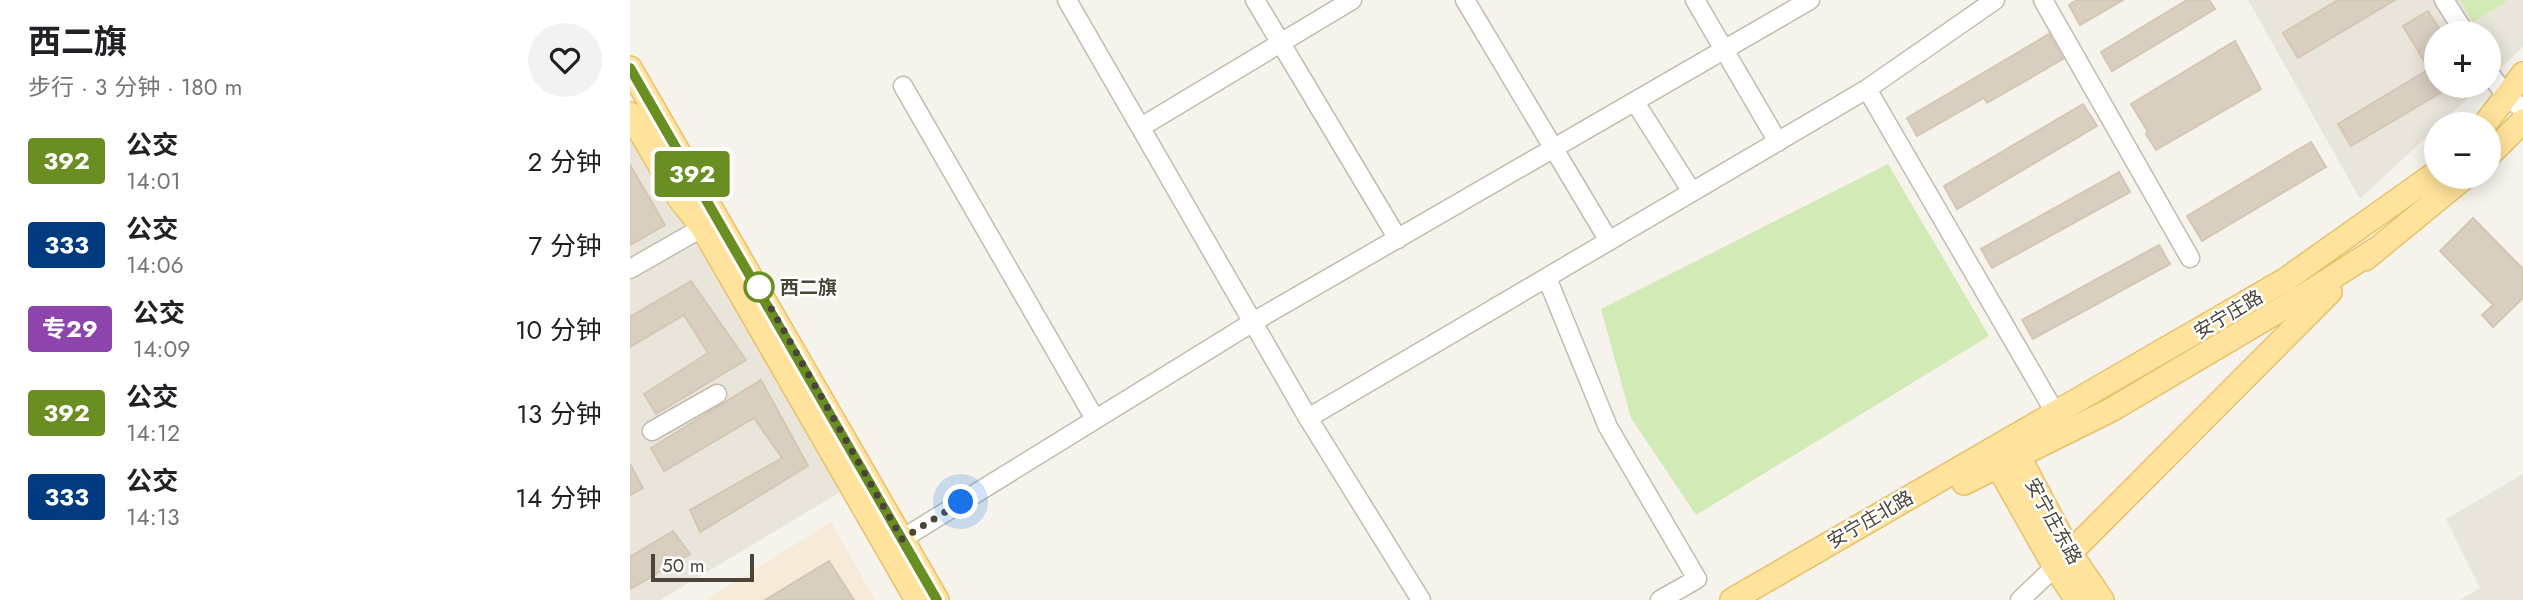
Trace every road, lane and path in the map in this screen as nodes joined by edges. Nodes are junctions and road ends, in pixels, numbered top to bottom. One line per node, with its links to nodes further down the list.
1 (1068, 0): 22 (street)
2 (1255, 0): 11 (street)
3 (1352, 0): 11 (street)
4 (1465, 0): 25 (street)
5 (1695, 0): 12 (street)
6 (1810, 0): 12 (street)
7 (1995, 0): 17 (street)
8 (2043, 0): 33 (street)
9 (2444, 0): 10 (street)
10 (2457, 21)
11 (1279, 44): 22 (street); 30 (street)
12 (1725, 50): 18 (street); 23 (street)
13 (630, 68): 29 (main road)
14 (2523, 74): 19 (main road)
15 (904, 86): 40 (street)
16 (2501, 86): 19 (street)
17 (1867, 89): 23 (street); 38 (street)
18 (1635, 102): 25 (street); 28 (street)
19 (2515, 103)
20 (630, 114): 29 (main road)
21 (2523, 121): 24 (main road)
22 (1141, 127): 36 (street)
23 (1778, 142): 28 (street)
24 (2501, 143)
25 (1554, 149): 30 (street); 31 (street)
26 (2424, 182): 38 (main road, 安宁庄路)
27 (2450, 189): 32 (main road, 安宁庄路)
28 (1692, 192): 31 (street)
29 (710, 223): 34 (street); 43 (main road); 45 (main road)
30 (1398, 239): 36 (street)
31 (1609, 241): 35 (street)
32 (2375, 250): 42 (main road, 安宁庄路); 44 (main road, 安宁庄路)
33 (2190, 258)
34 (630, 269)
35 (1546, 278): 39 (street); 48 (street)
36 (1253, 322): 39 (street); 40 (street)
37 (717, 394): 41 (street)
38 (2056, 414): 42 (main road, 安宁庄路)
39 (1308, 418): 47 (street)
40 (1095, 419): 43 (street)
41 (652, 431)
42 (2004, 453): 44 (main road, 安宁庄东路); 49 (main road, 安宁庄北路); 50 (main road, 安宁庄北路)
43 (902, 539): 46 (main road)
44 (2062, 560): 51 (street, 安宁庄路); 52 (main road, 安宁庄东路); 53 (main road, 安宁庄东路)
45 (917, 600)
46 (937, 600)
47 (1421, 600)
48 (1660, 600)
49 (1732, 600)
50 (1760, 600)
51 (2020, 600)
52 (2077, 600)
53 (2102, 600)

